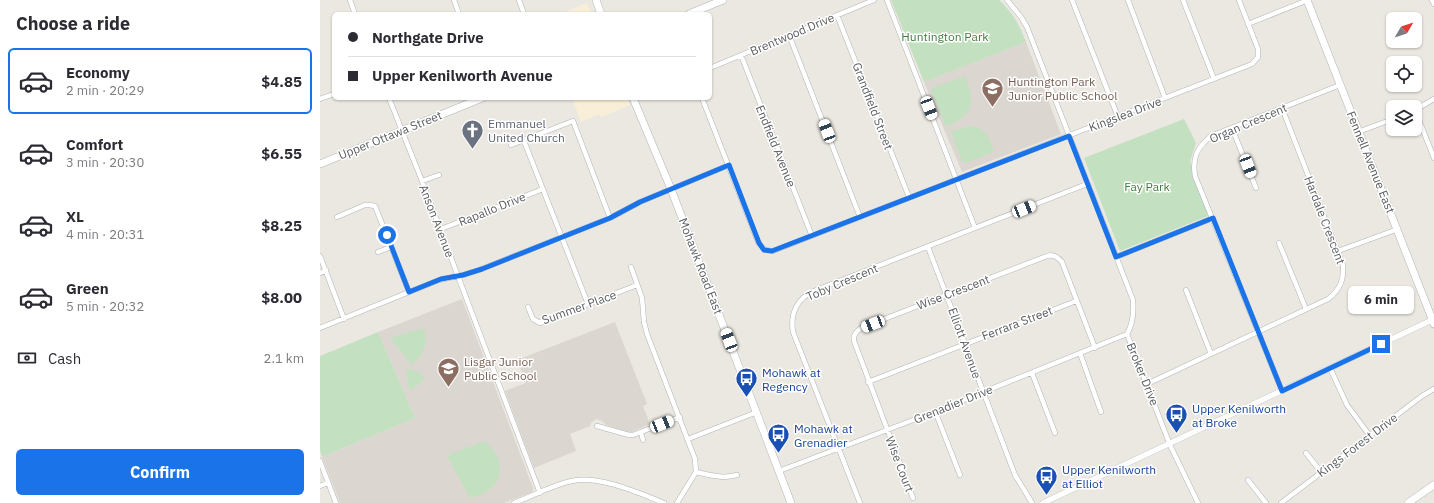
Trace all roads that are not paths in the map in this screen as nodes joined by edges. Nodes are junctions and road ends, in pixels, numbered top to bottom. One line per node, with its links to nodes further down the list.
1 (350, 0): 16 (street)
2 (454, 0): 17 (street)
3 (519, 0): 18 (street)
4 (596, 0): 19 (main road)
5 (874, 0): 21 (street, Brentwood Drive)
6 (887, 0): 51 (street)
7 (1007, 0): 44 (street, Broker Drive)
8 (1072, 0): 38 (street)
9 (1128, 0): 30 (street)
10 (1183, 0): 26 (street)
11 (1239, 0): 22 (street)
12 (1307, 0): 22 (street); 27 (main road, Fennell Avenue East)
13 (1432, 0): 15 (street)
14 (720, 1): 20 (main road)
15 (1434, 4)
16 (354, 12)
17 (458, 12)
18 (523, 12)
19 (600, 12)
20 (694, 12)
21 (837, 15): 23 (street, Brentwood Drive); 57 (street, Grandfield Street)
22 (1248, 24): 26 (street, Kingslea Drive)
23 (789, 35): 24 (street, Brentwood Drive); 59 (street)
24 (741, 55): 25 (street, Brentwood Drive); 65 (street, Endfield Avenue)
25 (712, 67)
26 (1214, 79): 30 (street, Kingslea Drive)
27 (1340, 85): 37 (street, Organ Crescent); 43 (main road, Fennell Avenue East)
28 (332, 94): 29 (street)
29 (321, 97)
30 (1165, 98): 38 (street, Kingslea Drive)
31 (1434, 99): 36 (street)
32 (390, 100): 42 (street, Anson Avenue)
33 (477, 100): 42 (main road, Upper Ottawa Street)
34 (634, 100): 56 (main road, Mohawk Road East)
35 (703, 100): 49 (street)
36 (1422, 106)
37 (1282, 108): 40 (street, Organ Crescent); 70 (street, Hardale Crescent)
38 (1118, 117): 44 (street, Kingslea Drive)
39 (1386, 121): 43 (street)
40 (1232, 128): 54 (street); 61 (street, Organ Crescent)
41 (1422, 128): 47 (street)
42 (402, 130): 48 (main road, Upper Ottawa Street); 52 (street, Anson Avenue)
43 (1358, 132): 64 (main road, Fennell Avenue East)
44 (1069, 136): 51 (street, Kingslea Drive); 53 (street, Broker Drive)
45 (524, 141): 46 (street); 55 (street); 60 (street)
46 (512, 145)
47 (1434, 158)
48 (320, 164)
49 (729, 165): 56 (street); 65 (street, Kingslea Drive)
50 (439, 174): 52 (street)
51 (957, 179): 57 (street, Kingslea Drive); 62 (street)
52 (422, 181): 63 (street, Anson Avenue)
53 (1087, 184): 62 (street, Toby Crescent); 73 (street, Broker Drive)
54 (1256, 188)
55 (543, 189): 63 (street, Rapallo Drive); 66 (street)
56 (671, 189): 60 (street); 104 (main road, Mohawk Road East)
57 (909, 197): 59 (street, Kingslea Drive)
58 (337, 217): 68 (street)
59 (860, 217): 65 (street, Kingslea Drive)
60 (610, 218): 66 (street)
61 (1213, 218): 73 (street); 90 (street, Organ Crescent)
62 (976, 228): 69 (street, Toby Crescent)
63 (441, 229): 77 (street, Anson Avenue)
64 (1398, 229): 70 (street); 86 (main road, Fennell Avenue East)
65 (812, 236)
66 (562, 238): 77 (street); 83 (street)
67 (1278, 243): 85 (street)
68 (392, 247): 71 (street); 80 (street)
69 (928, 247): 81 (street, Elliott Avenue); 115 (street, Toby Crescent)
70 (1338, 251): 85 (street, Hardale Crescent)
71 (378, 252)
72 (320, 256): 75 (street)
73 (1116, 257): 91 (street, Broker Drive)
74 (631, 267): 78 (street)
75 (326, 270): 76 (street); 87 (street)
76 (320, 273)
77 (458, 276): 80 (street); 127 (street, Anson Avenue)
78 (637, 285): 83 (street, Summer Place); 106 (street)
79 (1186, 290): 95 (street)
80 (409, 292): 87 (street)
81 (947, 295): 82 (street, Wise Crescent); 92 (street, Elliott Avenue); 98 (street, Wise Crescent)
82 (1076, 301): 92 (street, Ferrara Street); 93 (street, Wise Crescent)
83 (588, 304): 84 (street, Summer Place)
84 (528, 308)
85 (1306, 309): 90 (street, Hardale Crescent)
86 (1432, 312): 88 (main road, Fennell Avenue East)
87 (344, 319): 89 (street)
88 (1433, 322): 96 (street)
89 (320, 328)
90 (1258, 332): 95 (street, Hardale Crescent); 101 (street, Organ Crescent)
91 (1127, 334): 93 (street, Grenadier Drive); 99 (street, Broker Drive)
92 (965, 344): 98 (street, Ferrara Street); 102 (street, Elliott Avenue)
93 (1095, 348): 94 (street, Grenadier Drive)
94 (1080, 354): 97 (street, Grenadier Drive); 105 (street)
95 (1211, 354): 99 (street, Hardale Crescent)
96 (1330, 368): 101 (street); 111 (street)
97 (1032, 373): 102 (street, Grenadier Drive); 110 (street)
98 (868, 382): 108 (street, Wise Crescent)
99 (1147, 384): 114 (street, Broker Drive)
100 (1434, 389): 111 (street, Kings Forest Drive)
101 (1282, 391): 114 (street)
102 (983, 392): 103 (street, Grenadier Drive); 136 (street, Elliott Avenue)
103 (935, 411): 108 (street, Grenadier Drive); 122 (street)
104 (757, 412): 112 (street); 118 (main road, Mohawk Road East)
105 (1101, 412)
106 (680, 417): 109 (street); 112 (street)
107 (597, 426): 109 (street)
108 (887, 430): 115 (street, Grenadier Drive); 128 (street, Wise Court)
109 (641, 433): 113 (street)
110 (1054, 433)
111 (1370, 436): 120 (street, Kings Forest Drive)
112 (688, 439): 119 (street)
113 (643, 440)
114 (1170, 444): 129 (street, Broker Drive); 137 (street)
115 (838, 448): 118 (street, Grenadier Drive); 135 (street, Toby Crescent)
116 (1306, 453): 120 (street)
117 (320, 461): 124 (street)
118 (779, 471): 134 (main road, Mohawk Road East)
119 (696, 472): 121 (street); 133 (street)
120 (1321, 472): 139 (street, Kings Forest Drive)
121 (737, 475)
122 (960, 475)
123 (1248, 480): 138 (street)
124 (328, 482): 126 (street); 130 (street)
125 (1434, 485): 140 (main road)
126 (320, 486)
127 (540, 493): 131 (street); 132 (street)
128 (913, 498)
129 (1196, 502)
130 (336, 503)
131 (514, 503)
132 (664, 503)
133 (678, 503)
134 (792, 503)
135 (860, 503)
136 (1032, 503)
137 (1043, 503)
138 (1266, 503)
139 (1281, 503)
140 (1408, 503)

